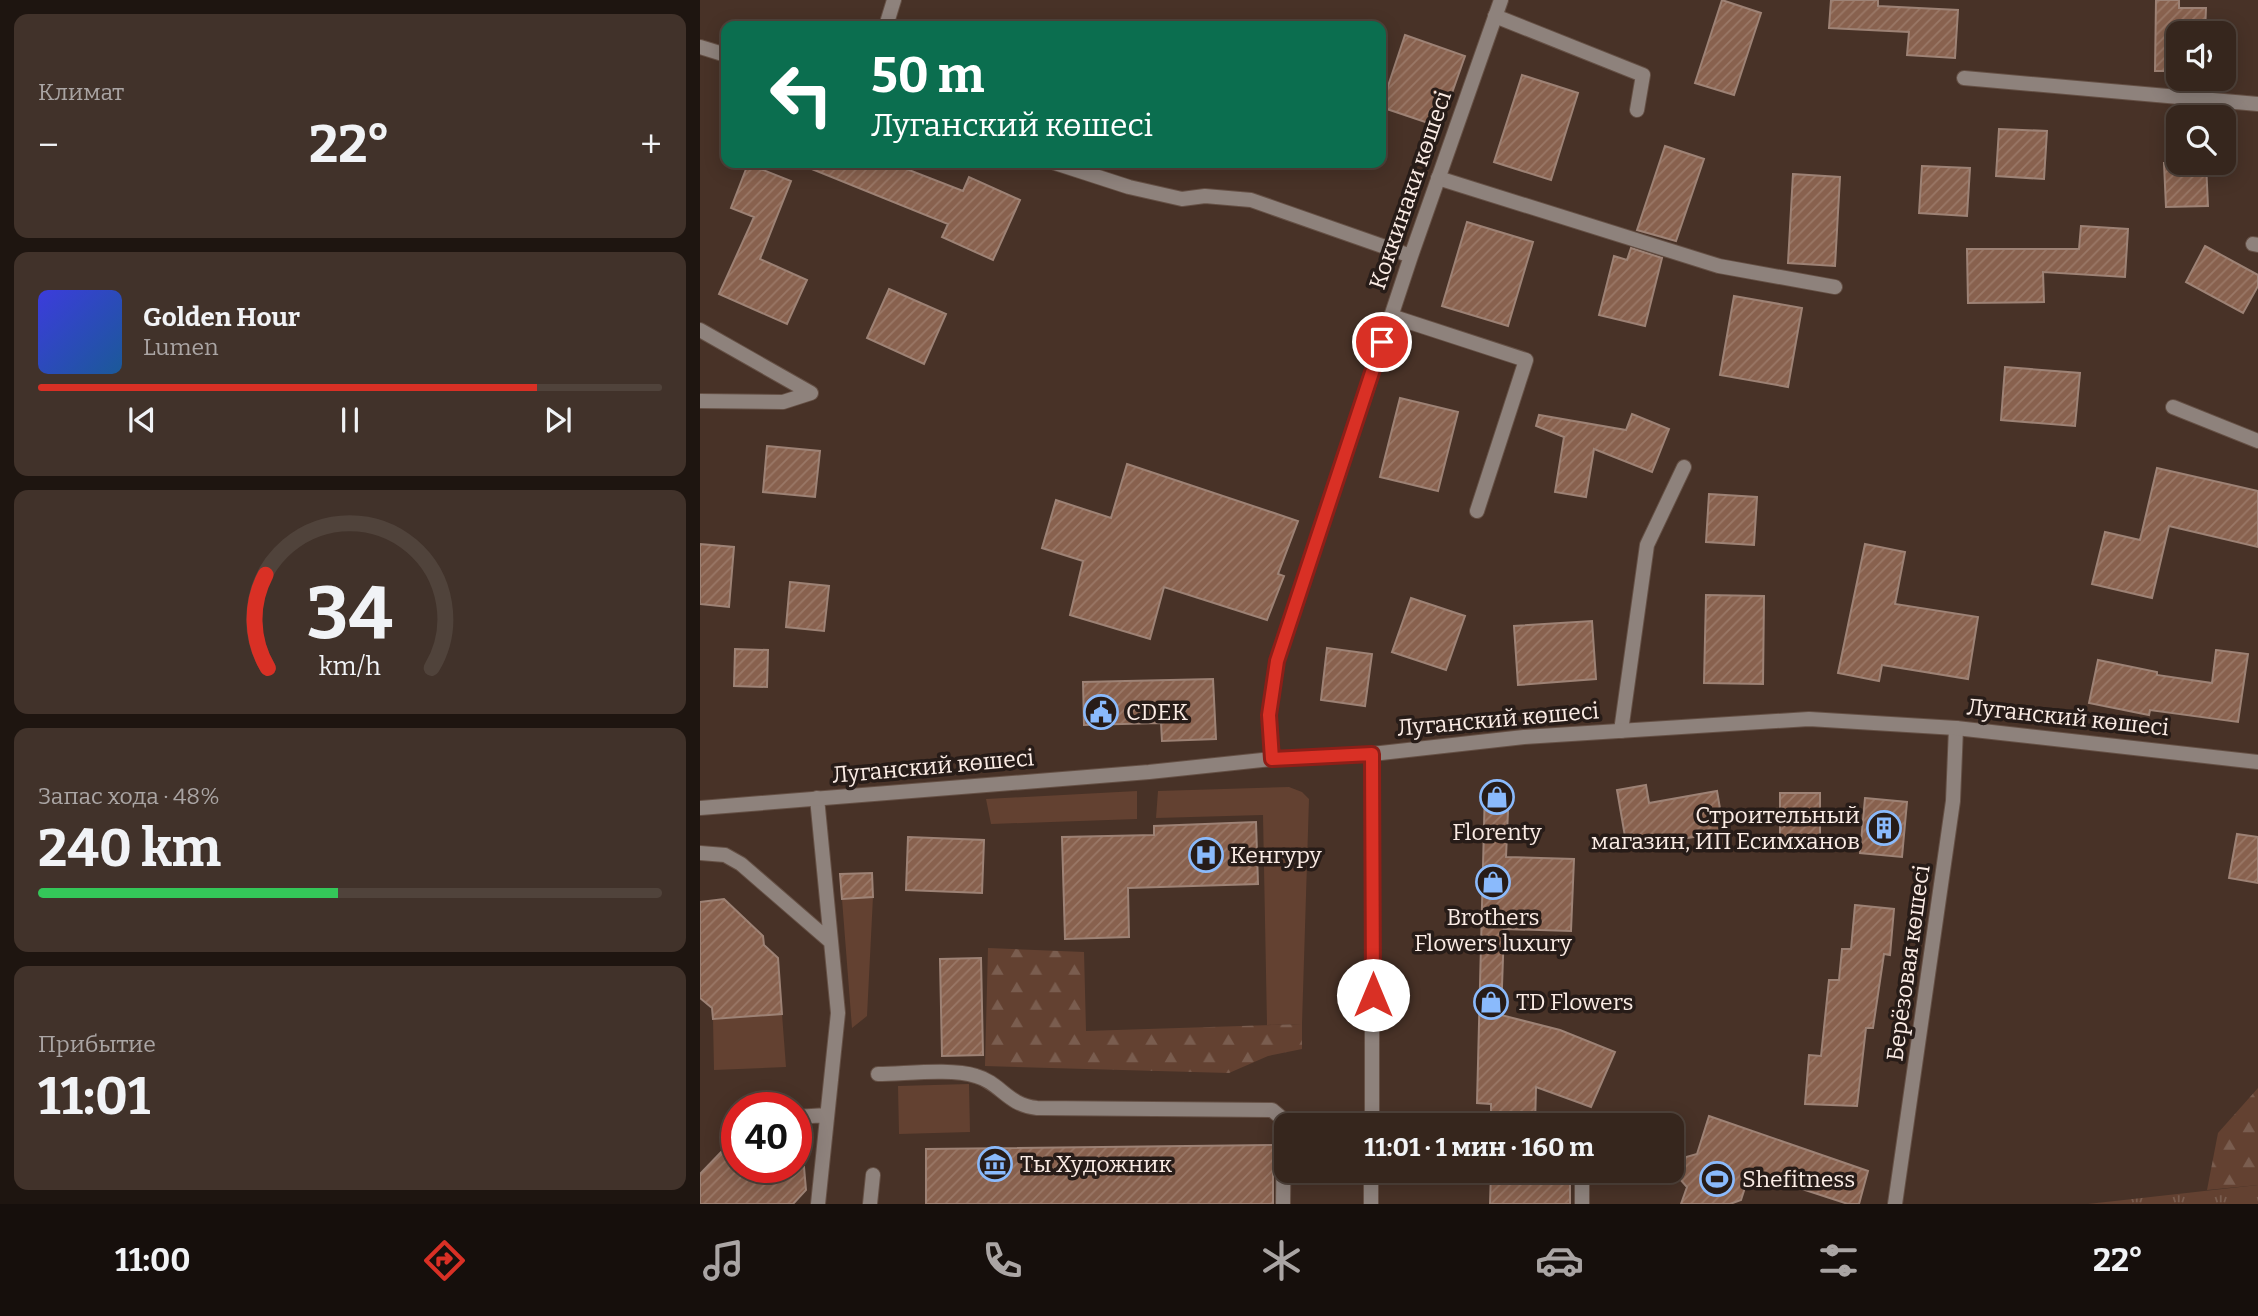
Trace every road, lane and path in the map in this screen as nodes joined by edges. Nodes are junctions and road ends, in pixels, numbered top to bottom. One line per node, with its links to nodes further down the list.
1 (894, 0): 4 (street)
2 (1501, 0): 3 (street, Коккинаки көшесі)
3 (1495, 16): 9 (street); 11 (street, Коккинаки көшесі)
4 (888, 21)
5 (700, 47): 6 (street)
6 (721, 53)
7 (1965, 78): 8 (street)
8 (2258, 104)
9 (1636, 110)
10 (1070, 168): 12 (street)
11 (1438, 178): 12 (street, Коккинаки көшесі); 13 (street)
12 (1411, 256): 14 (street, Коккинаки көшесі)
13 (1835, 287)
14 (1391, 316): 20 (street); 24 (street, Коккинаки көшесі)
15 (700, 330): 16 (street)
16 (700, 401)
17 (2172, 407): 18 (street)
18 (2258, 441)
19 (1684, 467): 22 (street)
20 (1477, 511)
21 (1956, 728): 22 (street, Луганский көшесі); 25 (street, Луганский көшесі); 42 (street, Берёзовая көшесі)
22 (1621, 731): 23 (street, Луганский көшесі)
23 (1372, 754): 24 (street, Луганский көшесі); 31 (street)
24 (1272, 759): 26 (street, Луганский көшесі)
25 (2258, 762)
26 (817, 798): 27 (street, Луганский көшесі); 29 (street)
27 (700, 808)
28 (700, 853): 29 (street)
29 (831, 942): 32 (street)
30 (878, 1074): 40 (street)
31 (1372, 1113)
32 (827, 1115): 33 (street); 38 (street)
33 (812, 1116)
34 (873, 1175): 39 (street)
35 (1371, 1183): 37 (street)
36 (1582, 1183): 41 (street)
37 (1370, 1202)
38 (818, 1204)
39 (870, 1204)
40 (1283, 1204)
41 (1582, 1204)
42 (1895, 1204)

